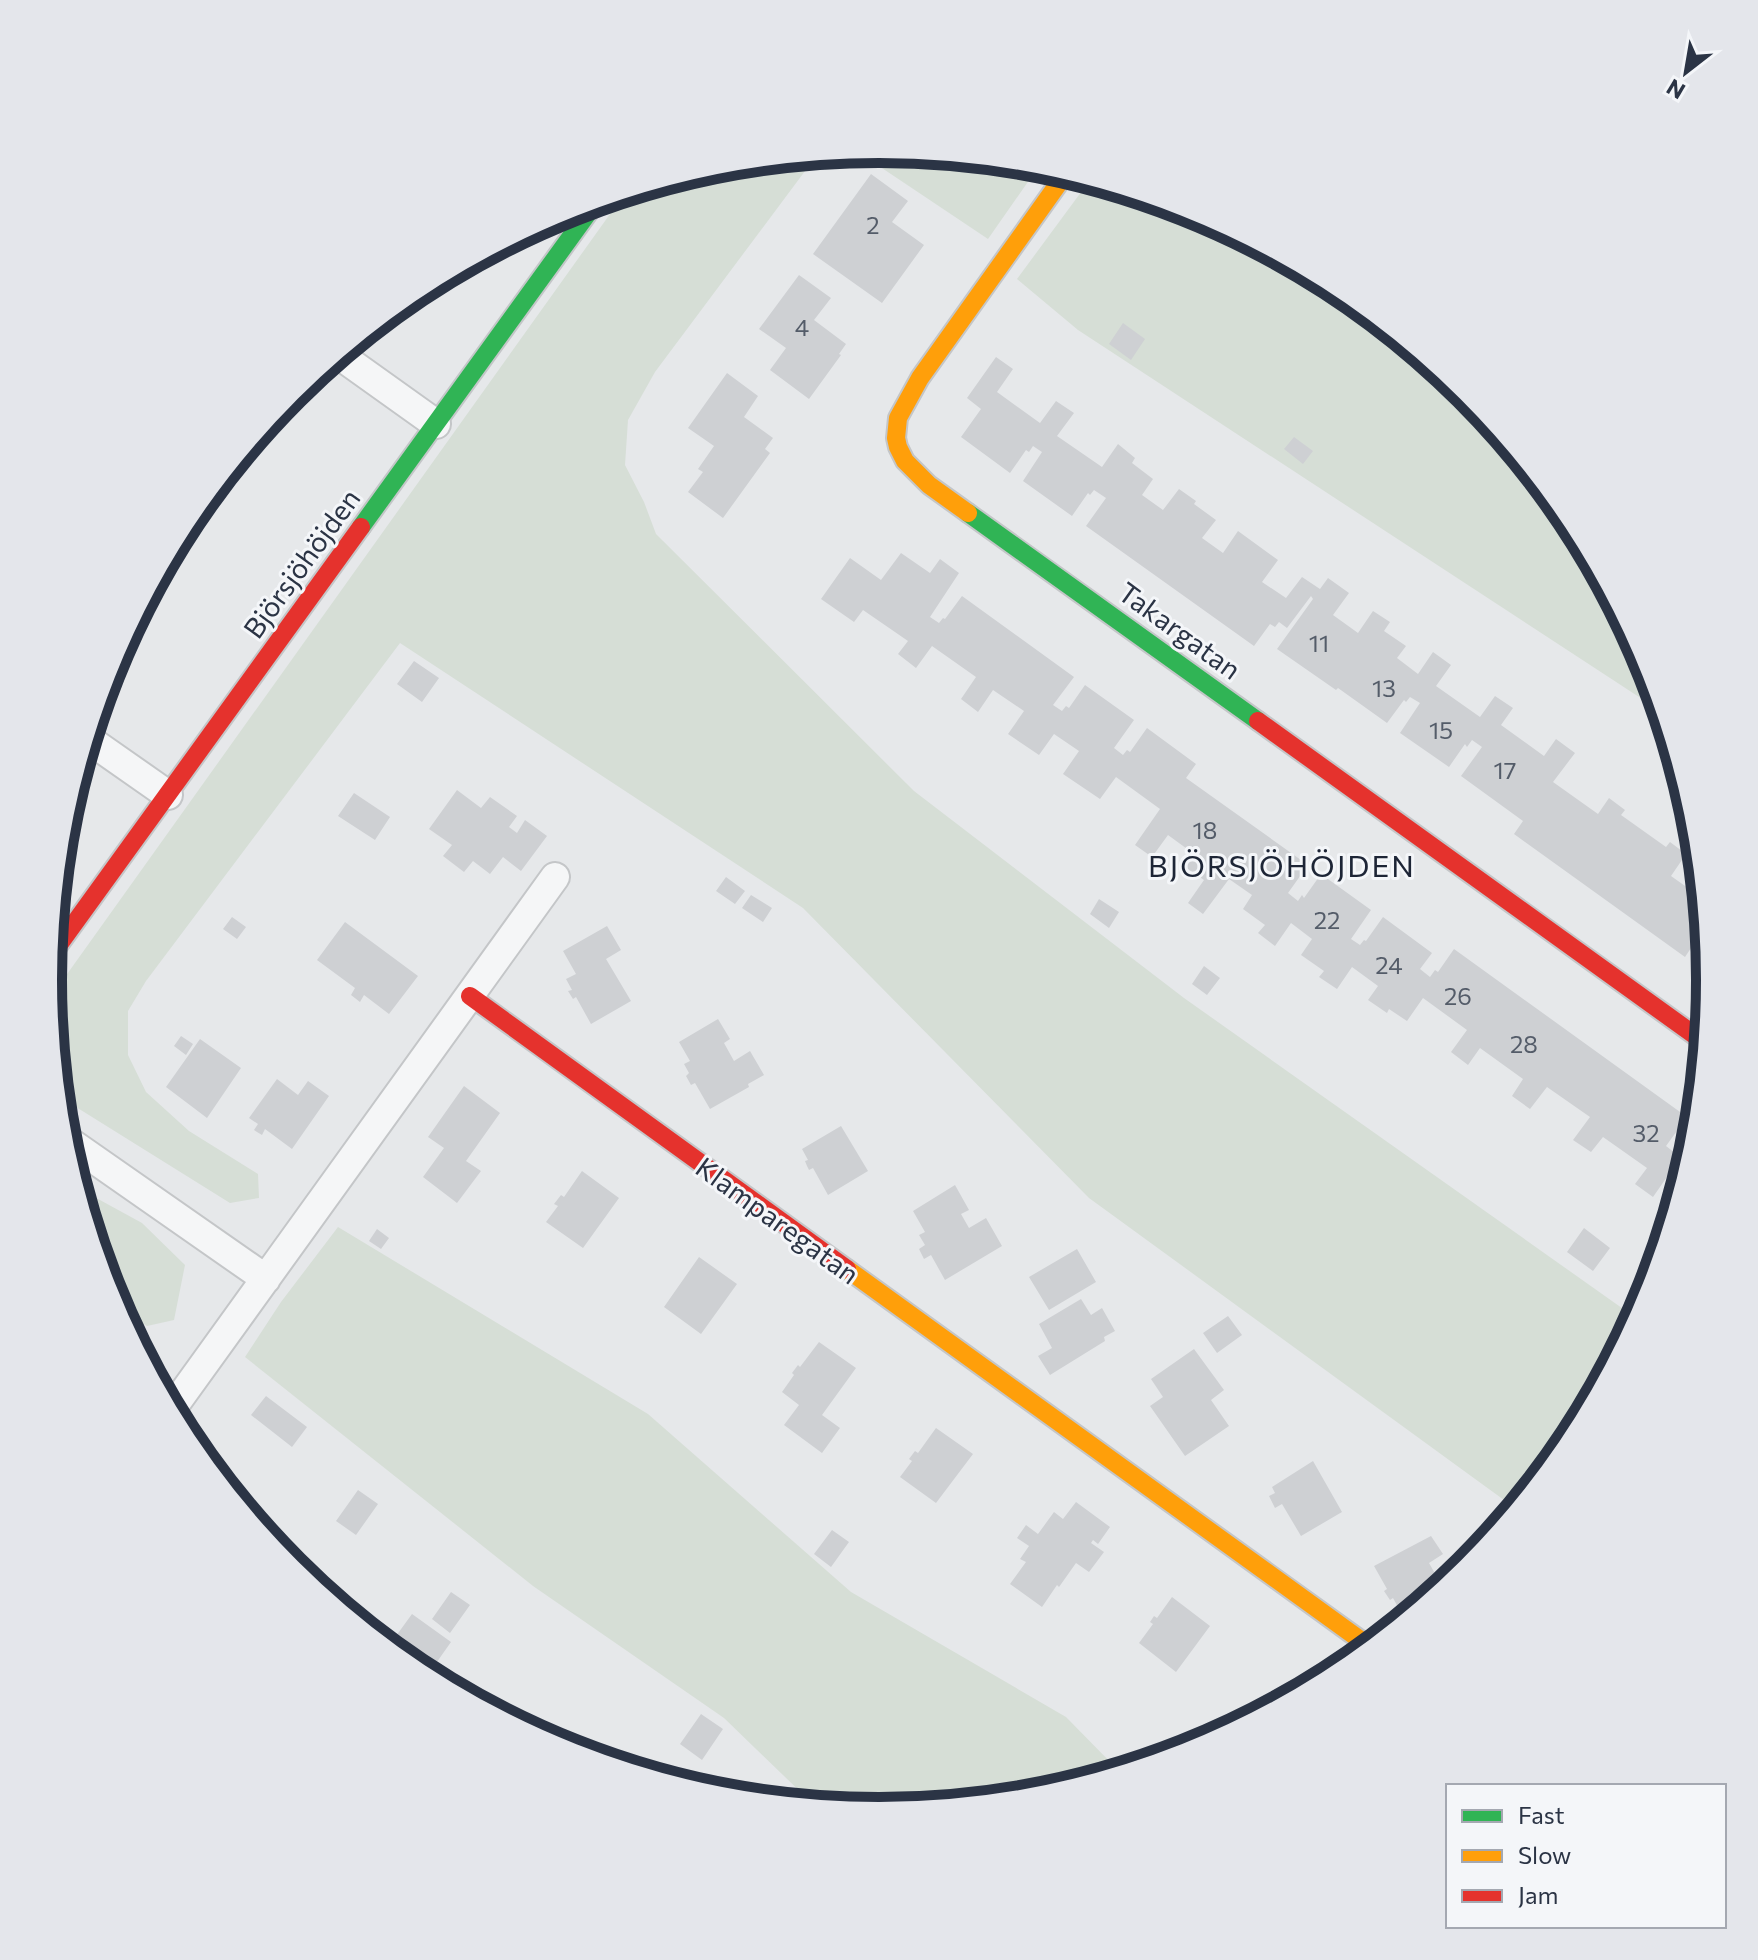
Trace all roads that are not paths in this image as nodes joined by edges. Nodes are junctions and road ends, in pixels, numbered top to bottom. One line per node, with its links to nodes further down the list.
1 (1058, 184): 10 (street, Takargatan)
2 (584, 218): 4 (street, Björsjöhöjden)
3 (347, 360): 4 (street)
4 (436, 424): 6 (street, Björsjöhöjden)
5 (97, 745): 6 (street)
6 (168, 795): 8 (street, Björsjöhöjden)
7 (555, 877): 9 (street)
8 (64, 938)
9 (470, 996): 12 (street); 14 (street, Klamparegatan)
10 (1694, 1035)
11 (80, 1149): 12 (street)
12 (266, 1279): 13 (street)
13 (178, 1400)
14 (1360, 1640)

